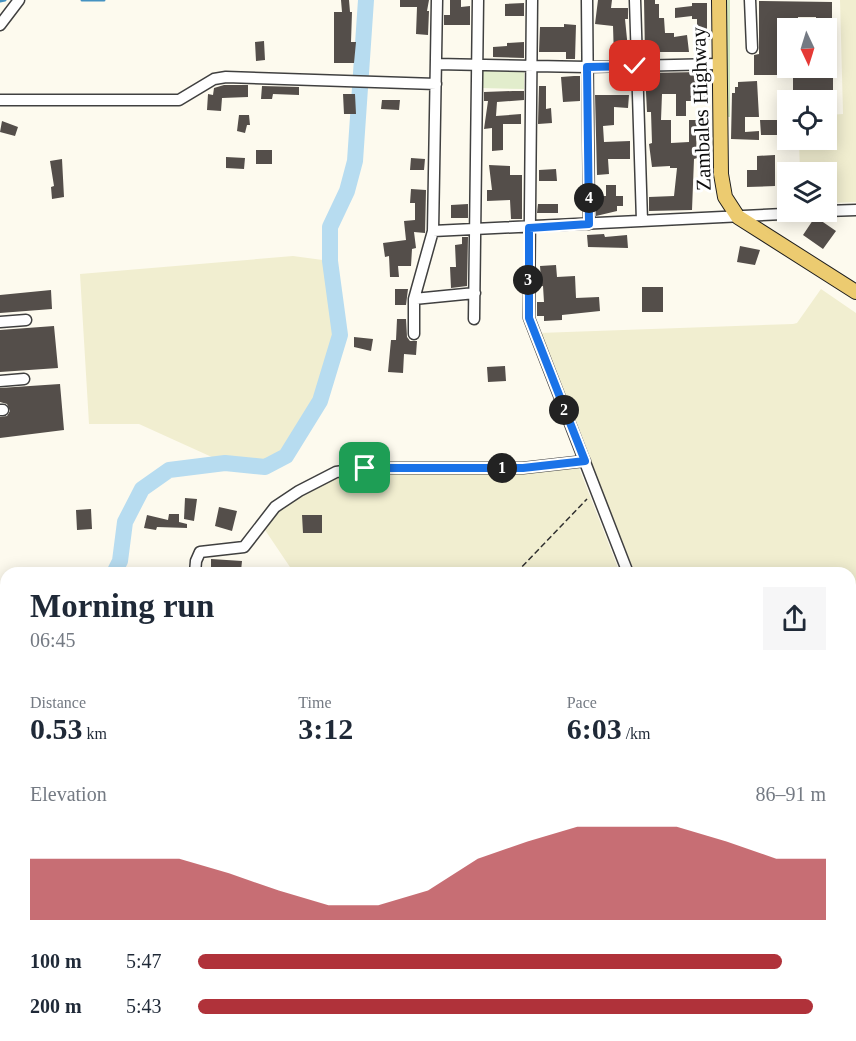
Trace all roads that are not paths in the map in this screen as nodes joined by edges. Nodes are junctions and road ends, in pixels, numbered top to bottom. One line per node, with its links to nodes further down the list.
1 (19, 0): 9 (street)
2 (436, 0): 11 (street)
3 (478, 0): 13 (street)
4 (532, 0): 14 (street)
5 (587, 0): 16 (street)
6 (635, 0): 15 (street)
7 (719, 0): 12 (main road, Zambales Highway)
8 (750, 0): 10 (street)
9 (0, 26)
10 (752, 48)
11 (436, 64): 13 (street); 17 (street)
12 (718, 64): 15 (street); 22 (main road, Zambales Highway)
13 (479, 65): 14 (street); 26 (street)
14 (530, 65): 16 (street); 25 (street)
15 (635, 66): 16 (street); 23 (street)
16 (587, 67): 24 (street)
17 (436, 84): 18 (street); 27 (street)
18 (0, 100)
19 (856, 210): 20 (street)
20 (837, 211)
21 (777, 215): 22 (street)
22 (738, 217): 23 (street); 28 (main road, Zambales Highway)
23 (642, 221): 24 (street)
24 (589, 224): 25 (street)
25 (529, 228): 26 (street); 37 (street)
26 (477, 230): 27 (street); 29 (street)
27 (433, 231): 30 (street)
28 (856, 292)
29 (475, 293): 30 (street); 32 (street)
30 (414, 299): 34 (street)
31 (26, 320): 33 (street)
32 (474, 320)
33 (0, 322)
34 (414, 334)
35 (24, 379): 36 (street)
36 (0, 381)
37 (585, 461): 38 (street); 39 (street)
38 (196, 567)
39 (626, 567)

